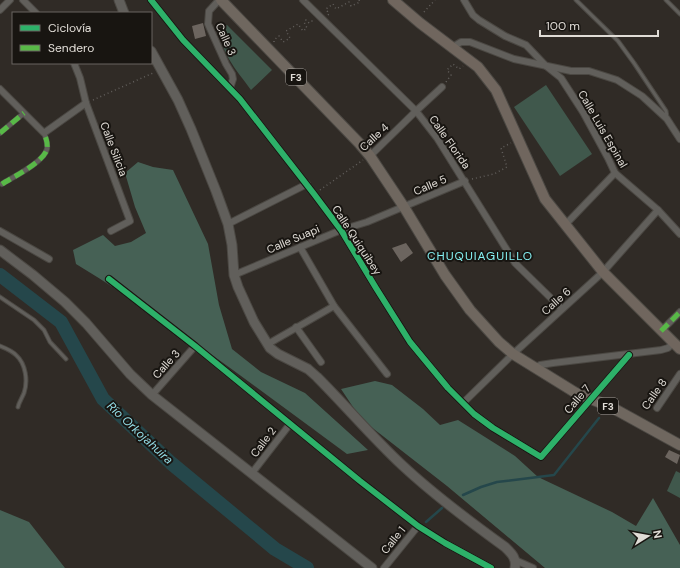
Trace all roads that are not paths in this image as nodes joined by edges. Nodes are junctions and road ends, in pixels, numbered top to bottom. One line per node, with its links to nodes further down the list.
1 (10, 0): 11 (street)
2 (23, 0): 12 (street)
3 (119, 0): 13 (main road)
4 (151, 0): 20 (street, Calle Quiquibey)
5 (220, 0): 20 (street, Calle 3); 29 (main road, F3)
6 (303, 0): 23 (street, Calle Florida)
7 (393, 0): 15 (highway)
8 (464, 0): 18 (street, Calle Luis Espinal)
9 (576, 0): 25 (lane)
10 (666, 0): 14 (lane)
11 (0, 10)
12 (35, 12)
13 (124, 12)
14 (680, 14)
15 (453, 47): 18 (street); 37 (highway)
16 (152, 53): 36 (main road)
17 (74, 64): 22 (street, Calle Silicia)
18 (546, 66): 25 (street); 30 (street, Calle Luis Espinal)
19 (442, 87): 23 (street, Calle 4)
20 (230, 88): 32 (street, Calle Quiquibey)
21 (0, 89): 24 (street)
22 (86, 103): 27 (street); 40 (street, Calle Silicia)
23 (416, 111): 29 (street, Calle 4); 31 (street, Calle Florida)
24 (24, 113): 26 (street); 27 (street)
25 (667, 119): 28 (street)
26 (0, 133)
27 (44, 133): 33 (street)
28 (680, 139)
29 (370, 156): 34 (main road, F3)
30 (615, 173): 35 (street, Calle Luis Espinal); 37 (street)
31 (465, 181): 34 (street, Calle 5); 50 (street, Calle Florida)
32 (307, 184): 36 (street); 38 (street, Calle Quiquibey)
33 (1, 185)
34 (404, 207): 38 (street, Calle Suapi); 58 (main road, F3)
35 (658, 210): 41 (street, Calle Luis Espinal); 45 (street, Calle 6)
36 (228, 224): 46 (main road)
37 (566, 224): 45 (highway)
38 (341, 230): 42 (street, Calle Suapi); 67 (street, Calle Quiquibey)
39 (0, 231): 44 (street)
40 (111, 231)
41 (680, 234)
42 (300, 247): 46 (street, Calle Suapi); 49 (street)
43 (0, 250): 65 (main road)
44 (49, 259)
45 (603, 272): 50 (street, Calle 6); 53 (highway)
46 (234, 274): 54 (main road)
47 (108, 279): 56 (street)
48 (0, 297): 60 (lane)
49 (334, 306): 52 (street); 63 (street)
50 (562, 309): 58 (street, Calle 6)
51 (680, 312): 53 (street)
52 (296, 327): 54 (street); 61 (street)
53 (661, 331): 57 (highway)
54 (268, 344): 75 (main road)
55 (0, 346): 68 (lane)
56 (195, 346): 65 (street, Calle 3); 70 (street)
57 (677, 346): 59 (street)
58 (513, 354): 62 (main road, F3); 67 (street, Calle 6)
59 (629, 354): 62 (street); 66 (street, Calle 7)
60 (66, 359)
61 (321, 362)
62 (535, 368): 66 (main road, F3)
63 (387, 374)
64 (680, 374): 69 (street, Calle 8)
65 (152, 395): 73 (main road)
66 (591, 399): 71 (main road, F3); 72 (street, Calle 7)
67 (463, 403): 72 (street, Calle Quiquibey)
68 (18, 407)
69 (657, 408)
70 (290, 424): 73 (street, Calle 2); 74 (street)
71 (680, 445)
72 (541, 457)
73 (252, 473): 76 (main road)
74 (418, 526): 77 (street, Calle 1); 78 (street)
75 (515, 564): 79 (street)
76 (372, 568)
77 (384, 568)
78 (490, 568)
79 (533, 568)

